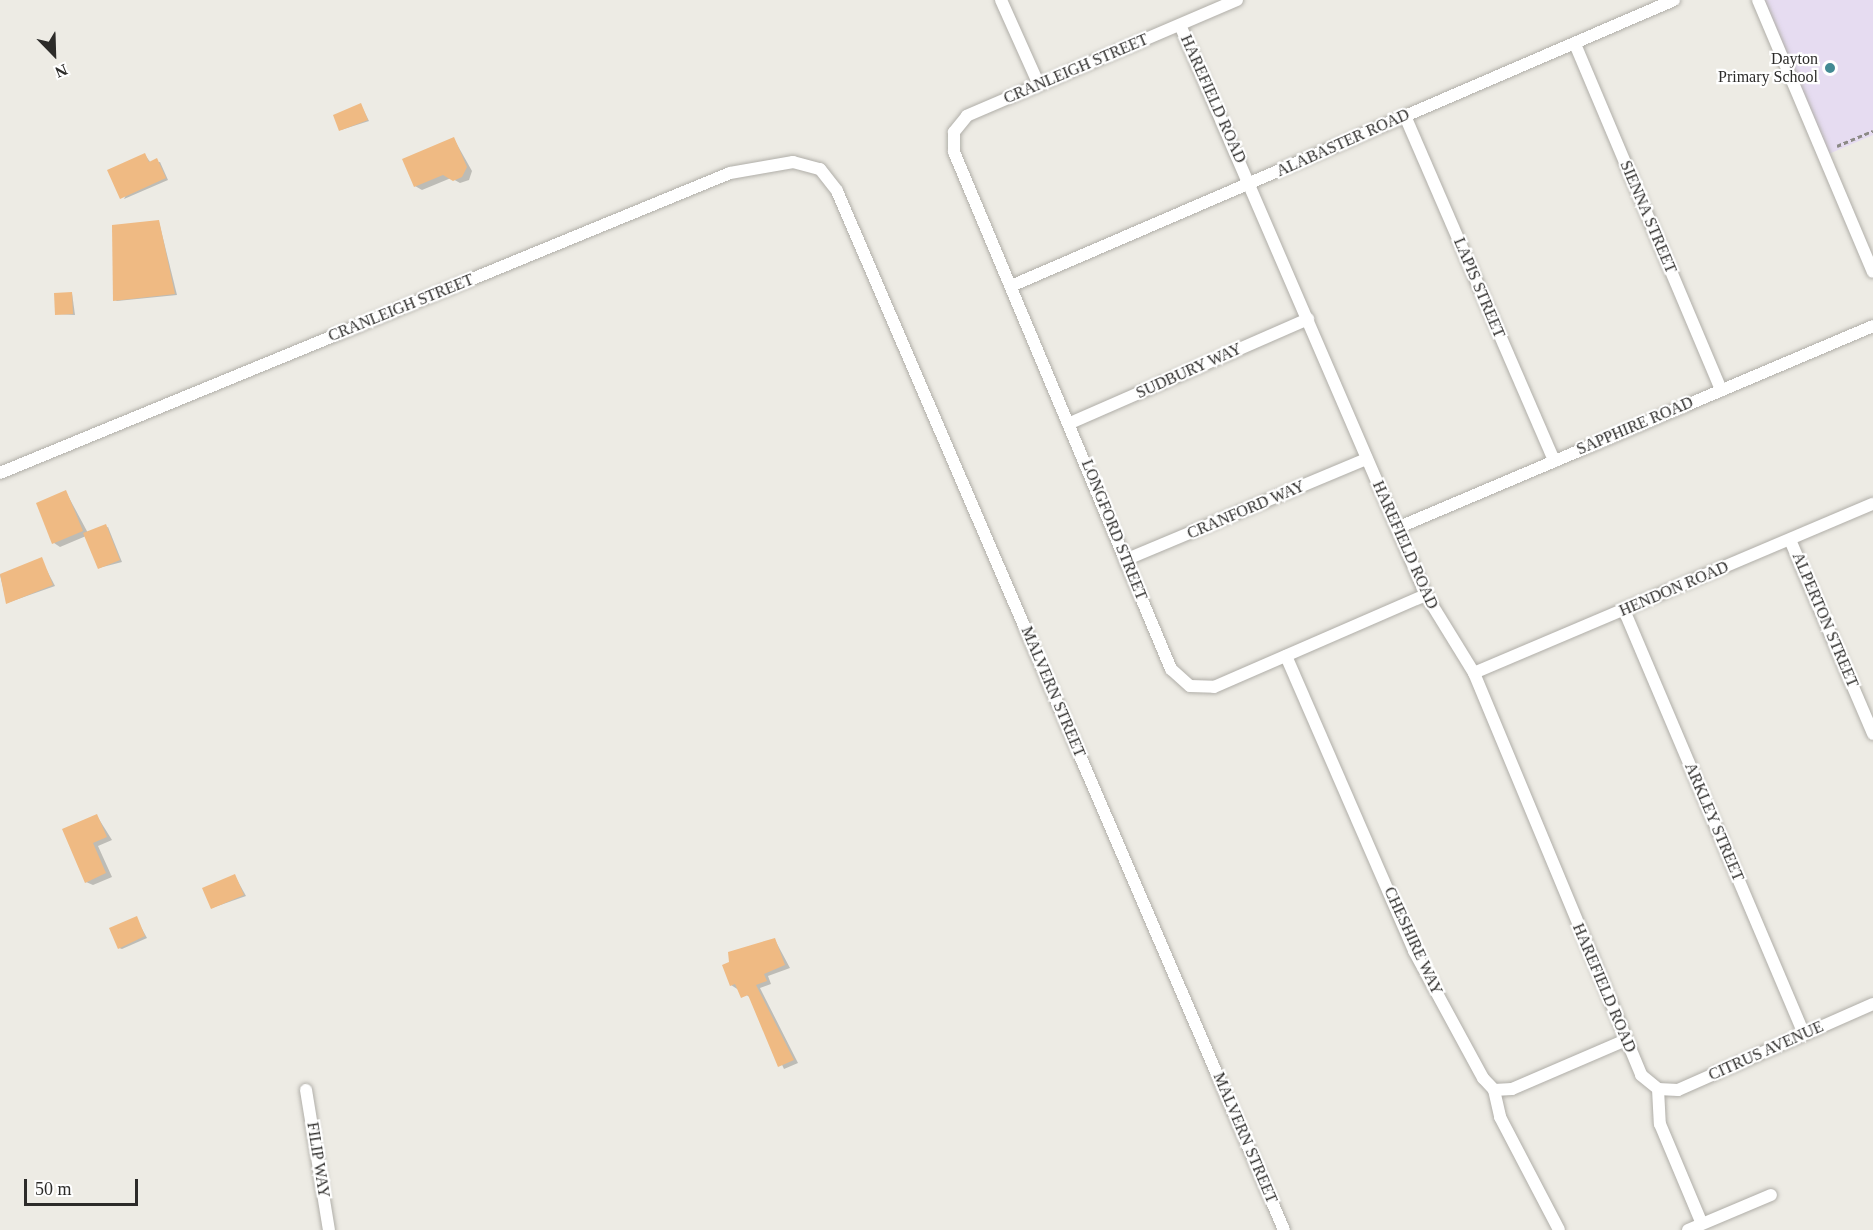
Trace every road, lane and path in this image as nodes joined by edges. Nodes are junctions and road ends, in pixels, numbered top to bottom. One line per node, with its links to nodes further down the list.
1 (1001, 0): 7 (street)
2 (1237, 0): 5 (street, CRANLEIGH STREET)
3 (1674, 0): 6 (street, ALABASTER ROAD)
4 (1758, 0): 14 (street)
5 (1180, 25): 7 (street, CRANLEIGH STREET); 13 (street, HAREFIELD ROAD)
6 (1575, 44): 8 (street, ALABASTER ROAD); 18 (street, SIENNA STREET)
7 (1039, 85): 10 (street, CRANLEIGH STREET)
8 (1405, 116): 13 (street, ALABASTER ROAD); 21 (street, LAPIS STREET)
9 (1873, 131): 11 (path)
10 (954, 132): 15 (street, LONGFORD STREET)
11 (1837, 146)
12 (807, 166): 22 (street, CRANLEIGH STREET); 41 (street, MALVERN STREET)
13 (1251, 184): 15 (street, ALABASTER ROAD); 16 (street, HAREFIELD ROAD)
14 (1873, 272)
15 (1011, 286): 19 (street, LONGFORD STREET)
16 (1308, 319): 19 (street, SUDBURY WAY); 20 (street, HAREFIELD ROAD)
17 (1873, 326): 18 (street, SAPPHIRE ROAD)
18 (1721, 390): 21 (street, SAPPHIRE ROAD)
19 (1070, 423): 26 (street, LONGFORD STREET)
20 (1367, 459): 24 (street, HAREFIELD ROAD); 26 (street, CRANFORD WAY)
21 (1554, 461): 24 (street, SAPPHIRE ROAD)
22 (0, 473)
23 (1873, 504): 25 (street, HENDON ROAD)
24 (1397, 528): 27 (street, HAREFIELD ROAD)
25 (1790, 540): 28 (street, HENDON ROAD); 31 (street, ALPERTON STREET)
26 (1125, 560): 29 (street, LONGFORD STREET)
27 (1426, 595): 29 (street, LONGFORD STREET); 30 (street, HAREFIELD ROAD)
28 (1624, 610): 30 (street, HENDON ROAD); 33 (street, ARKLEY STREET)
29 (1286, 656): 37 (street, CHESHIRE WAY)
30 (1474, 673): 34 (street, HAREFIELD ROAD)
31 (1873, 734)
32 (1873, 1004): 33 (street, CITRUS AVENUE)
33 (1804, 1034): 35 (street, CITRUS AVENUE)
34 (1626, 1040): 35 (street, HAREFIELD ROAD); 37 (street)
35 (1658, 1089): 39 (street)
36 (306, 1090): 40 (street, FILIP WAY)
37 (1494, 1090): 42 (street)
38 (1772, 1195): 39 (street)
39 (1702, 1224): 43 (street)
40 (329, 1230)
41 (1284, 1230)
42 (1559, 1230)
43 (1688, 1230)

